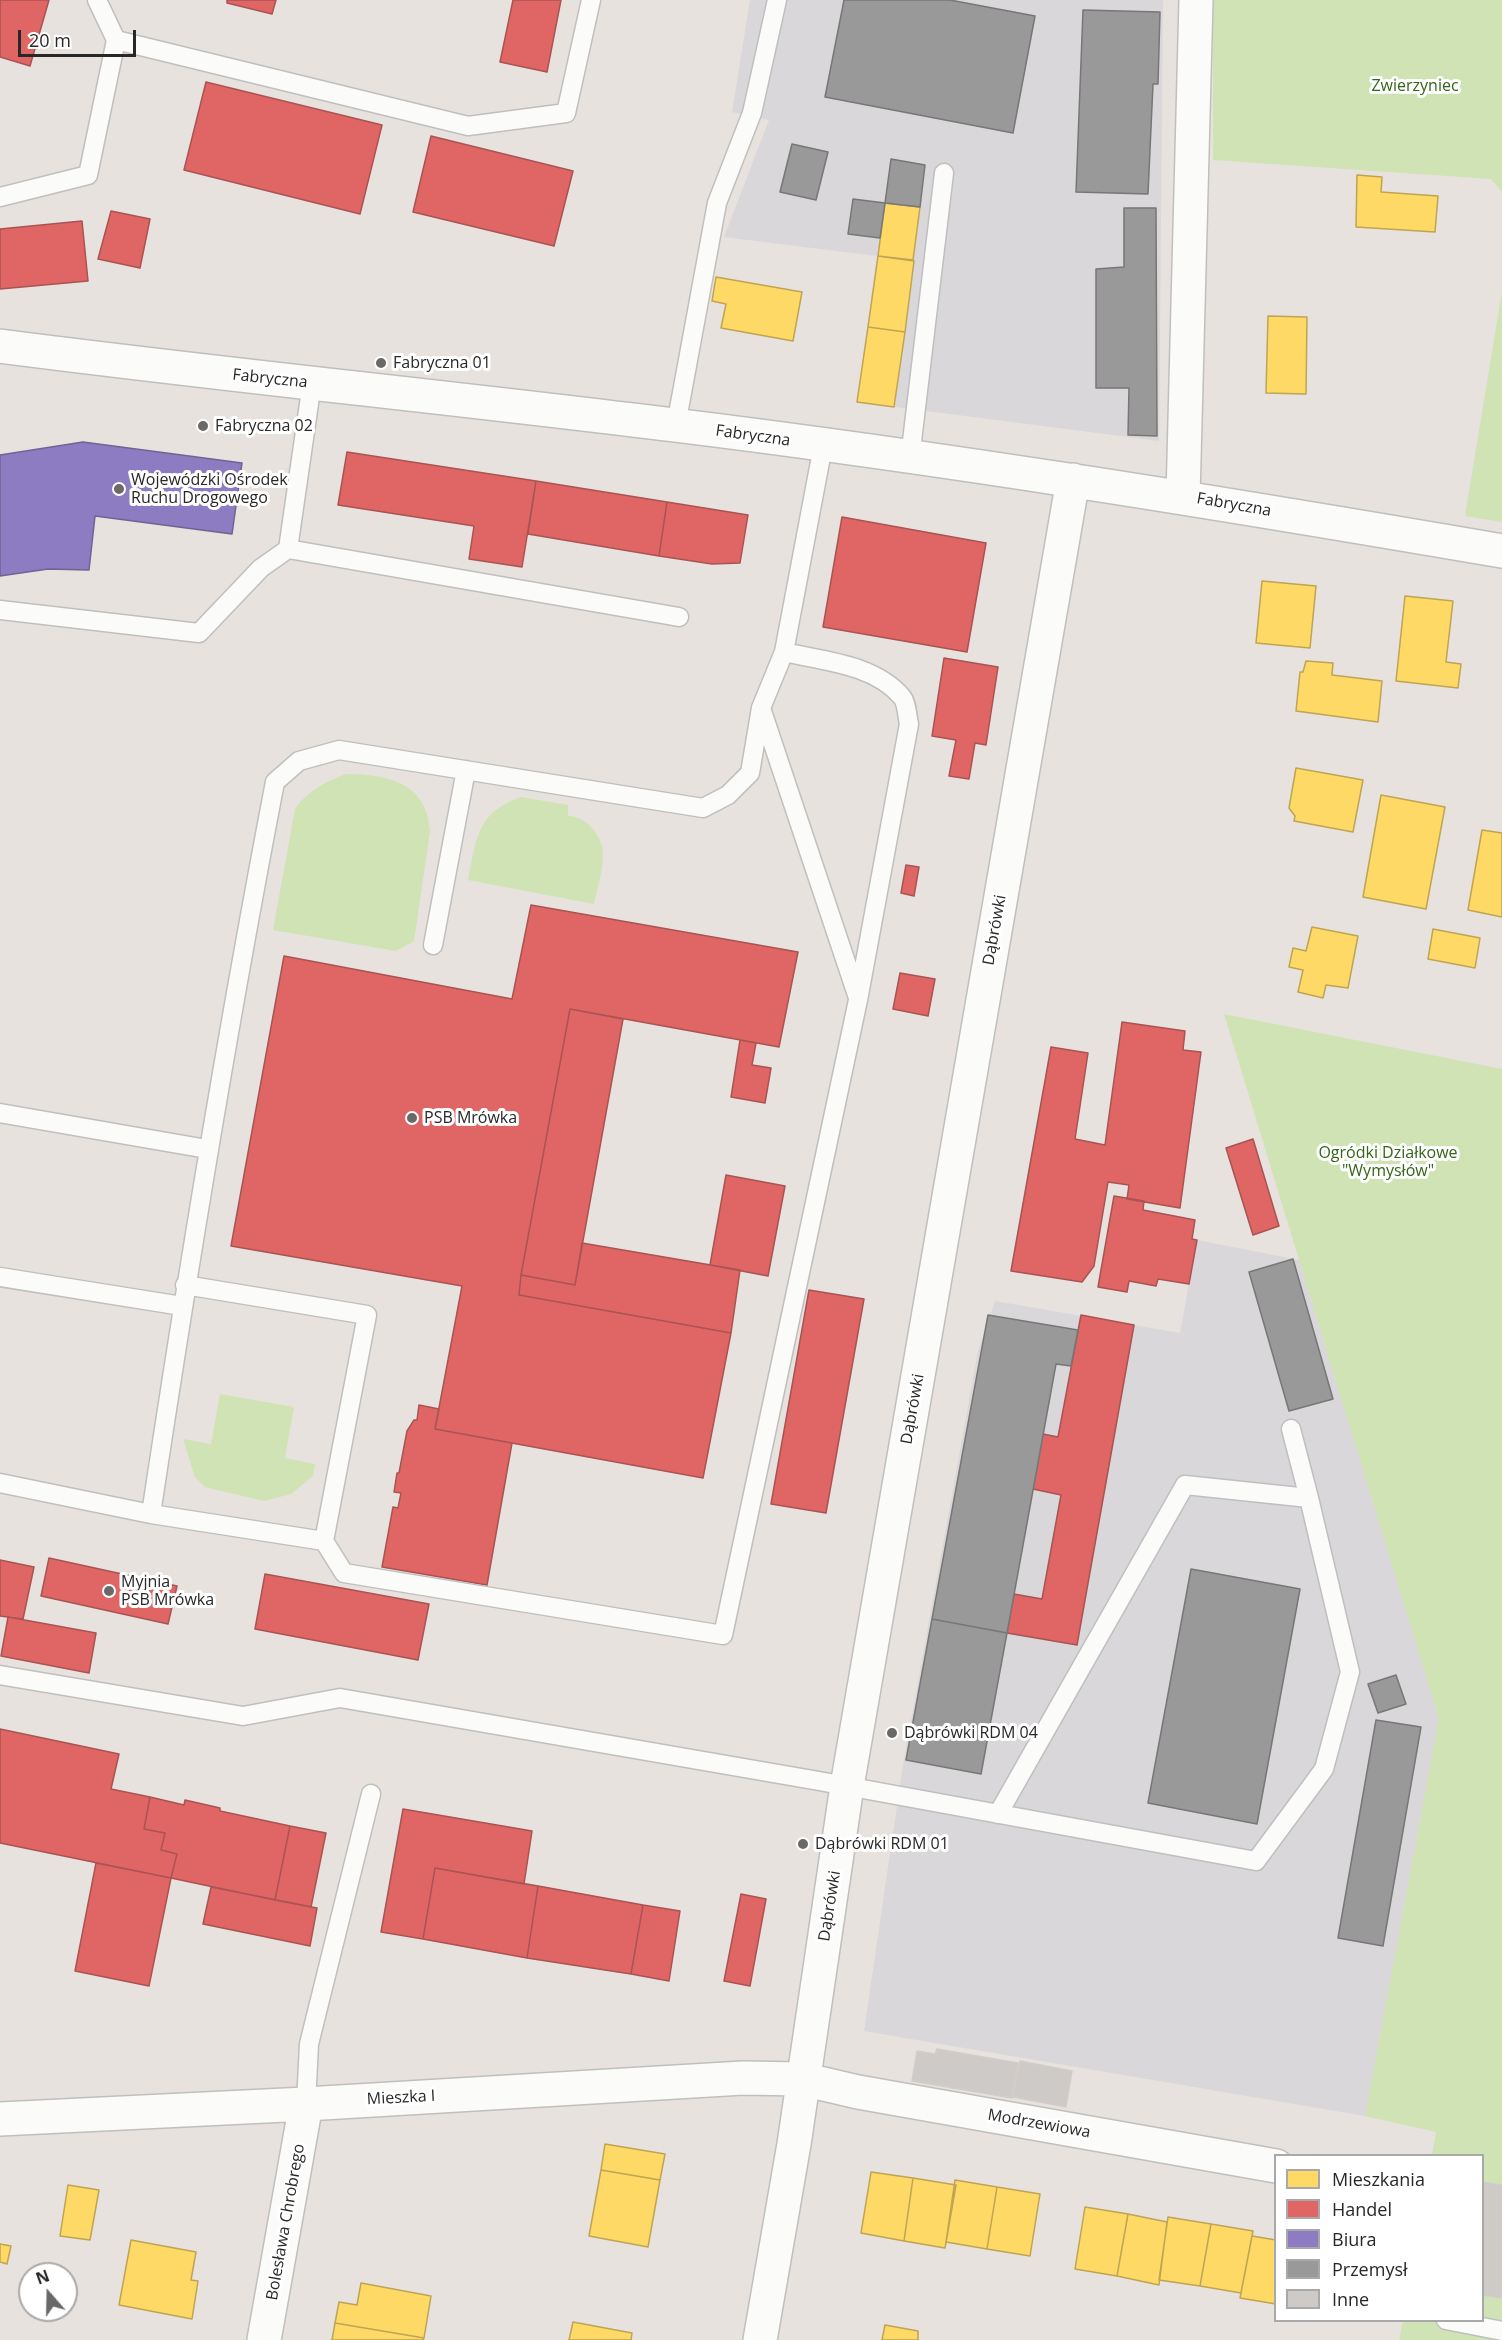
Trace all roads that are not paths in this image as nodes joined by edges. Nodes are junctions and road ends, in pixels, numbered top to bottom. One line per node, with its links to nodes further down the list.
1 (97, 0): 5 (lane)
2 (591, 0): 5 (lane)
3 (777, 0): 10 (lane)
4 (1196, 0): 14 (street)
5 (116, 40): 7 (lane)
6 (944, 173): 12 (lane)
7 (0, 197)
8 (0, 346): 9 (street, Fabryczna)
9 (312, 383): 10 (street, Fabryczna); 15 (lane)
10 (676, 425): 11 (street, Fabryczna)
11 (823, 446): 12 (street, Fabryczna); 19 (lane)
12 (910, 458): 13 (street, Fabryczna)
13 (1073, 480): 14 (street, Fabryczna); 35 (street, Dąbrówki)
14 (1183, 497): 16 (street, Fabryczna)
15 (288, 549): 17 (lane); 18 (lane)
16 (1502, 551)
17 (0, 610)
18 (679, 617)
19 (784, 652): 20 (lane); 23 (lane)
20 (761, 708): 21 (lane); 23 (lane)
21 (466, 770): 22 (lane); 25 (lane)
22 (433, 945)
23 (858, 1000): 33 (lane)
24 (0, 1113): 25 (lane)
25 (207, 1149): 27 (lane)
26 (0, 1277): 28 (lane)
27 (185, 1285): 28 (lane); 33 (lane)
28 (182, 1306): 32 (lane)
29 (1291, 1429): 31 (lane)
30 (0, 1483): 32 (lane)
31 (1309, 1498): 37 (lane); 37 (lane)
32 (151, 1514): 33 (lane)
33 (324, 1541)
34 (0, 1675): 35 (lane)
35 (848, 1786): 37 (lane); 38 (street, Dąbrówki)
36 (371, 1794): 39 (lane)
37 (998, 1814)
38 (802, 2079): 39 (street, Mieszka I); 41 (street, Modrzewiowa); 45 (street, Dąbrówki)
39 (306, 2104): 40 (street, Mieszka I); 44 (street, Bolesława Chrobrego)
40 (0, 2119)
41 (1274, 2166)
42 (1456, 2322): 43 (lane)
43 (1502, 2331)
44 (264, 2340)
45 (760, 2340)

